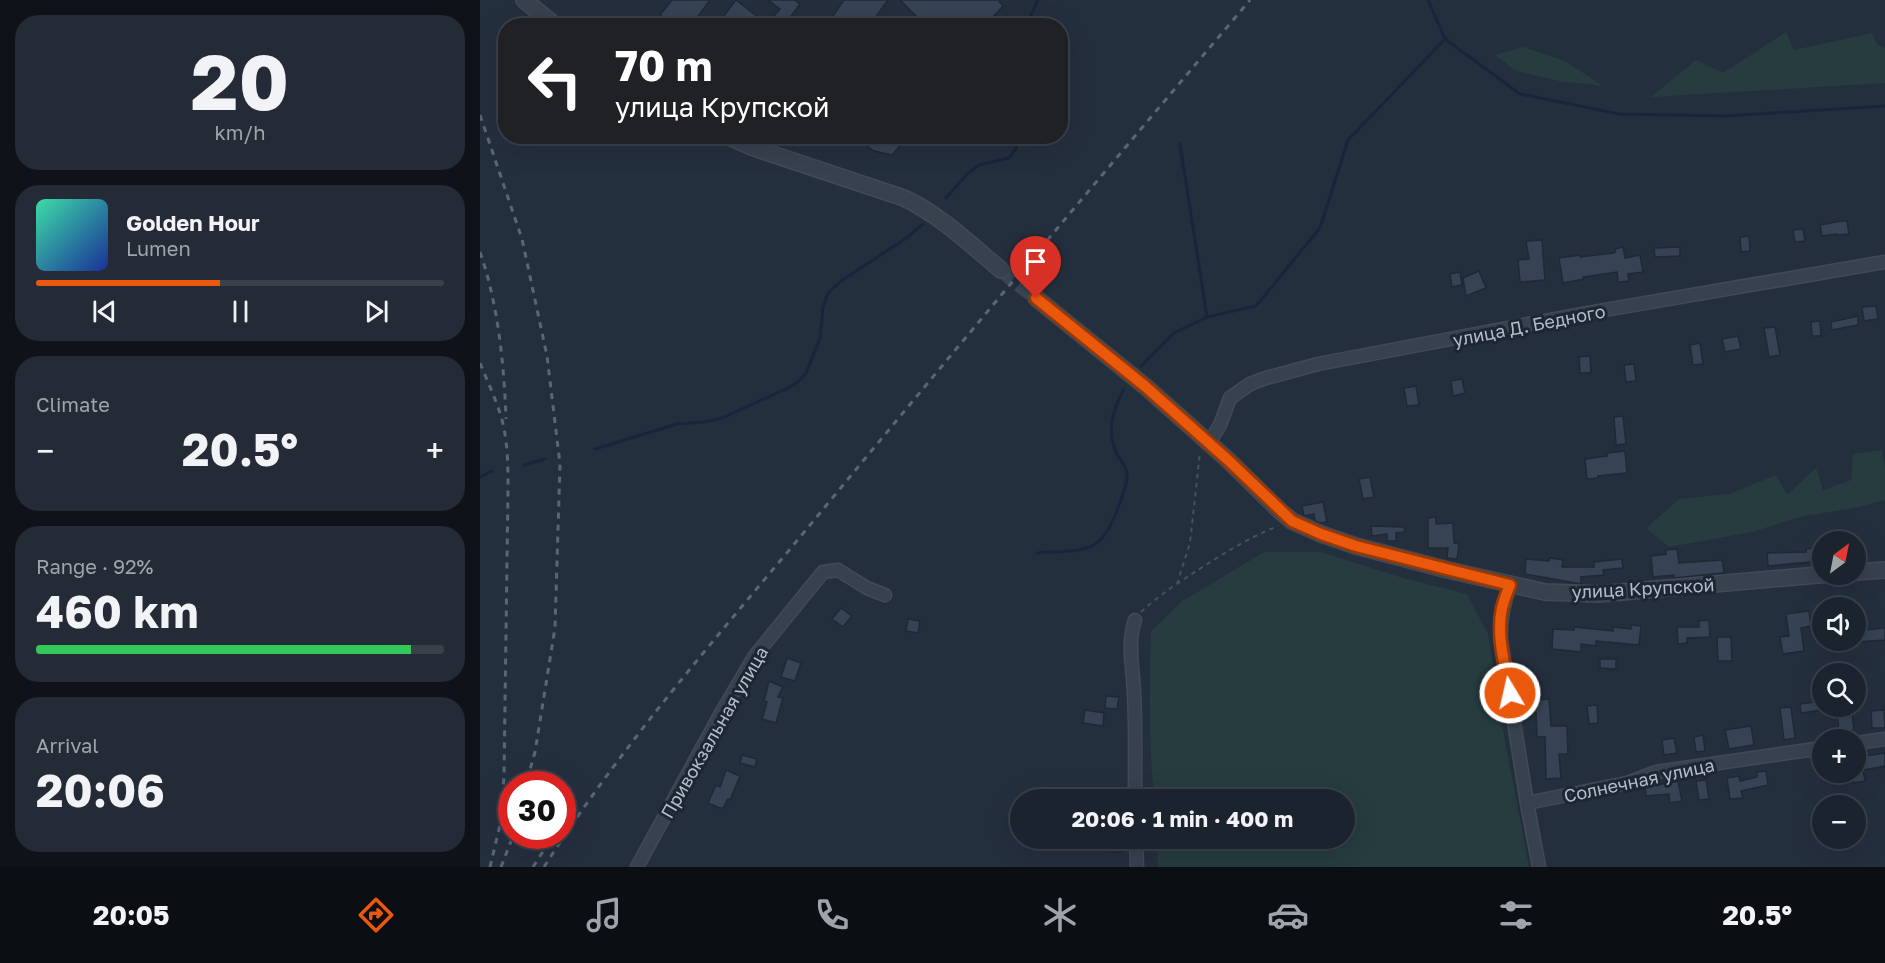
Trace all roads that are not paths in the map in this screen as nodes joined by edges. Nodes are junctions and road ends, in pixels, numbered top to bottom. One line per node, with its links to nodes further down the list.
1 (524, 0): 2 (street)
2 (546, 18)
3 (745, 144): 5 (street)
4 (1885, 262): 7 (street, улица Д. Бедного)
5 (1001, 270)
6 (1036, 298): 7 (street, улица Крупской)
7 (1207, 442): 11 (street, улица Крупской)
8 (1885, 570): 9 (street)
9 (1866, 571)
10 (1812, 575): 11 (street, улица Крупской)
11 (1510, 585): 18 (street)
12 (885, 595): 20 (street, Привокзальная улица)
13 (1135, 620): 17 (street)
14 (1885, 739): 15 (street)
15 (1866, 742)
16 (1812, 749): 18 (street, Солнечная улица)
17 (1135, 789)
18 (1527, 803): 22 (street)
19 (1136, 849): 21 (street)
20 (637, 867)
21 (1137, 867)
22 (1539, 867)

